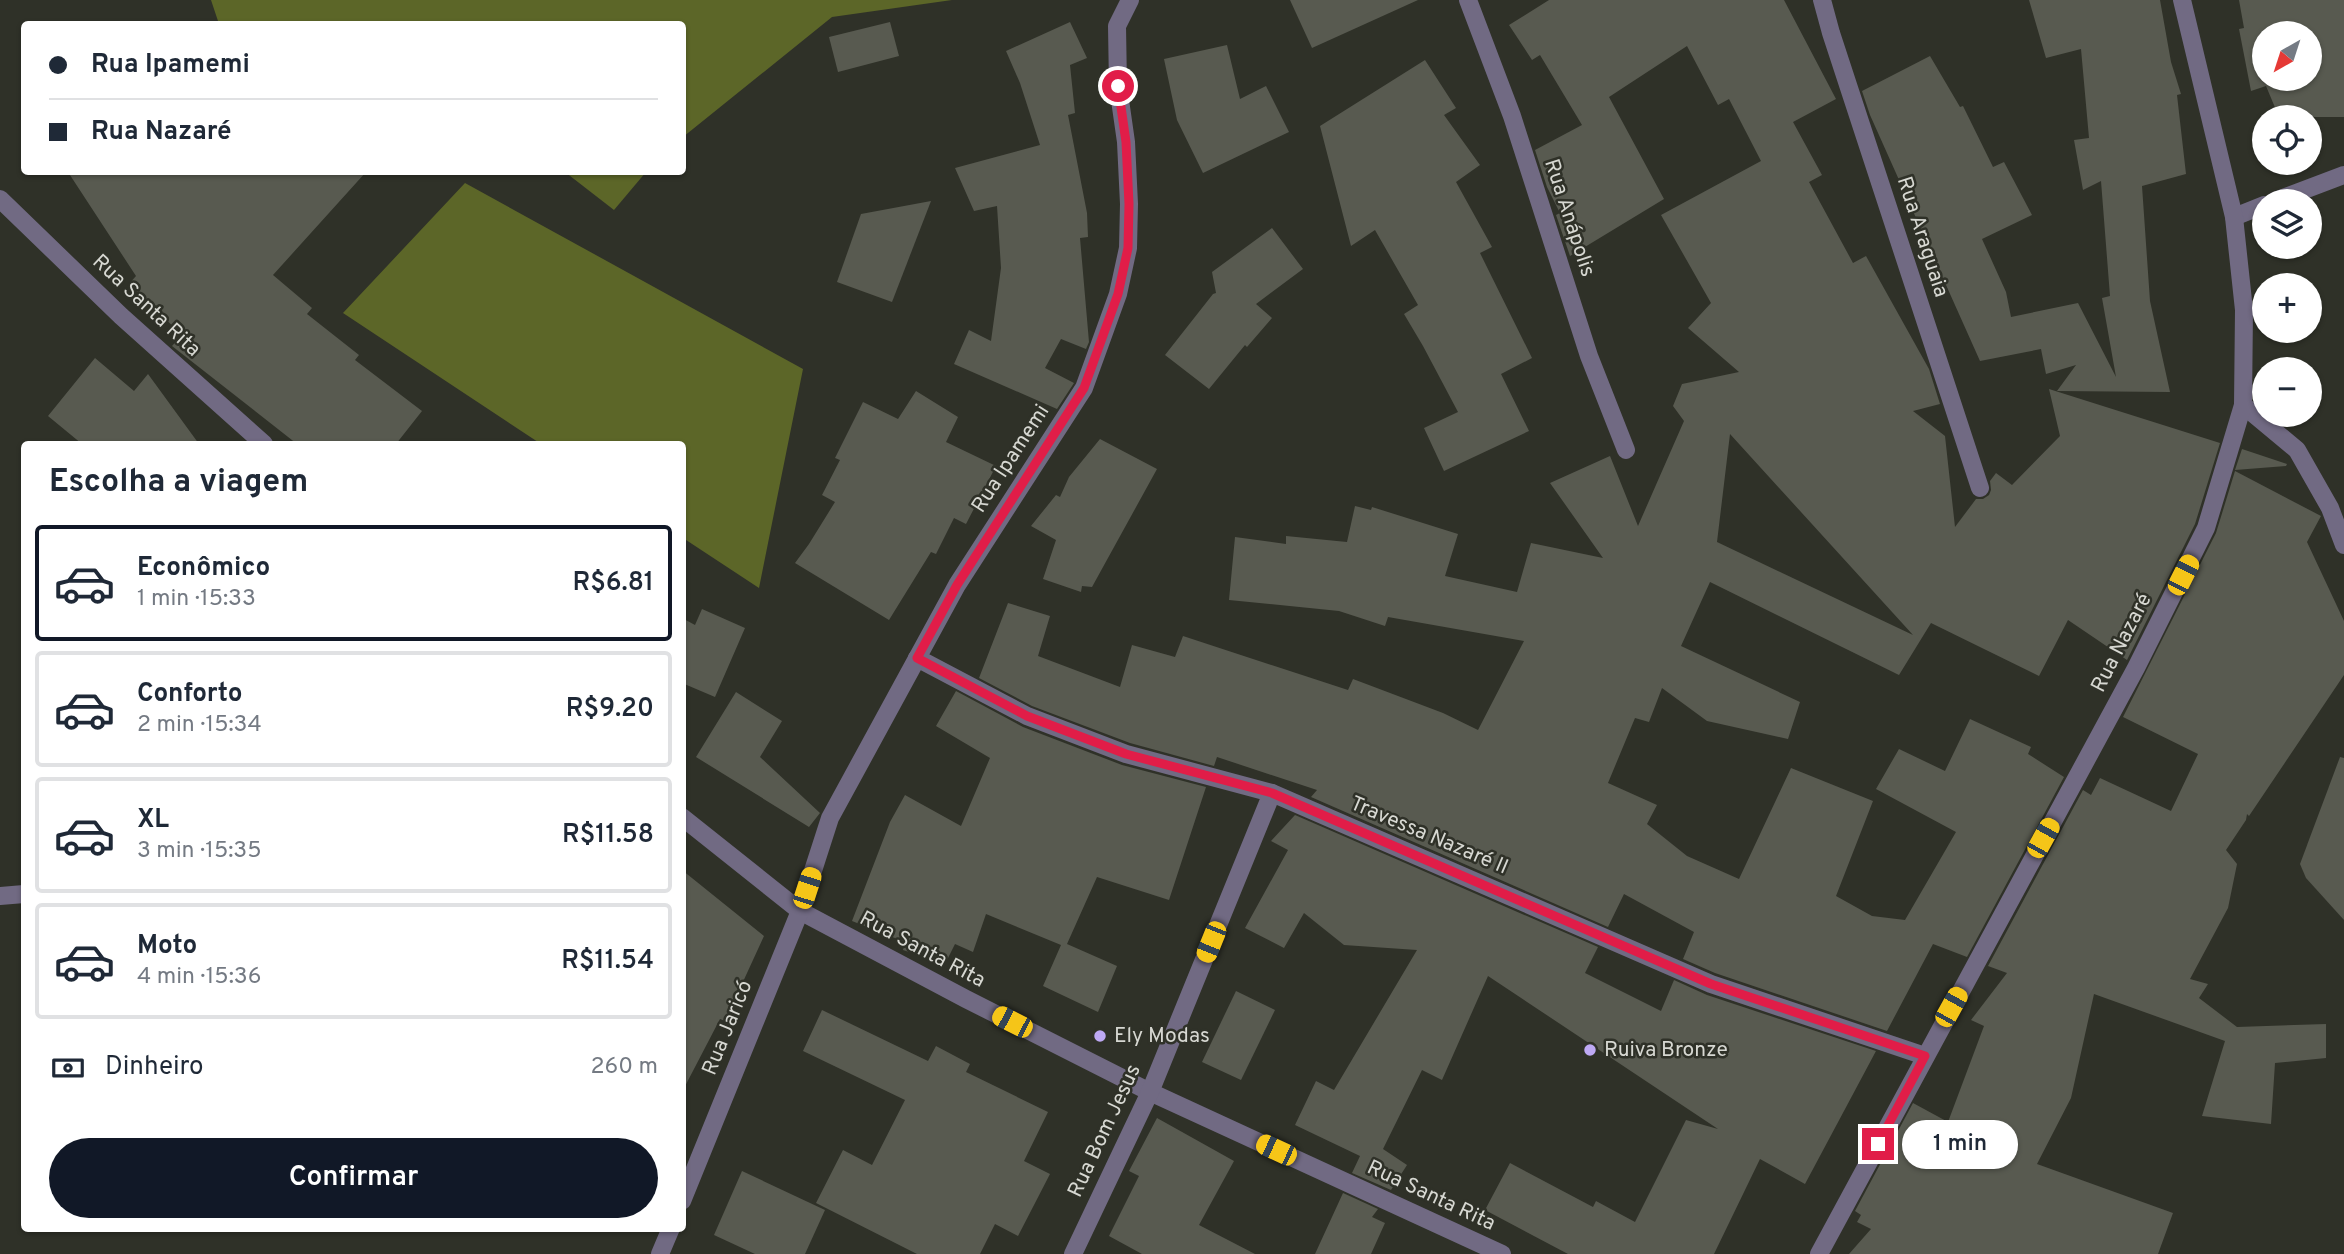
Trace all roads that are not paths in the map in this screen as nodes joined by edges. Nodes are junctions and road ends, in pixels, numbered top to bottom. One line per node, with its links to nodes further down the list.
1 (1130, 0): 15 (street, Rua Ipamemi)
2 (1468, 0): 12 (street, Rua Anápolis)
3 (1822, 0): 13 (street, Rua Araguaia)
4 (2182, 0): 9 (street, Rua Nazaré)
5 (2344, 175): 6 (street)
6 (2307, 189)
7 (0, 199): 11 (street, Rua Santa Rita)
8 (2252, 210): 9 (street)
9 (2234, 217): 10 (street, Rua Nazaré)
10 (2243, 405): 14 (street); 21 (street, Rua Nazaré)
11 (261, 441)
12 (1626, 450)
13 (1980, 488)
14 (2344, 545)
15 (917, 658): 16 (street, Travessa Nazaré II); 20 (street, Rua Ipamemi)
16 (1272, 793): 21 (street, Travessa Nazaré II); 22 (street, Rua Bom Jesus)
17 (686, 820): 20 (street, Rua Santa Rita)
18 (21, 894): 19 (street)
19 (0, 896)
20 (800, 911): 22 (street, Rua Santa Rita); 23 (street, Rua Jaricó)
21 (1925, 1056): 28 (street, Rua Nazaré)
22 (1150, 1092): 26 (street, Rua Bom Jesus); 27 (street, Rua Santa Rita)
23 (686, 1191)
24 (669, 1232): 25 (street)
25 (660, 1254)
26 (1073, 1254)
27 (1502, 1254)
28 (1819, 1254)

